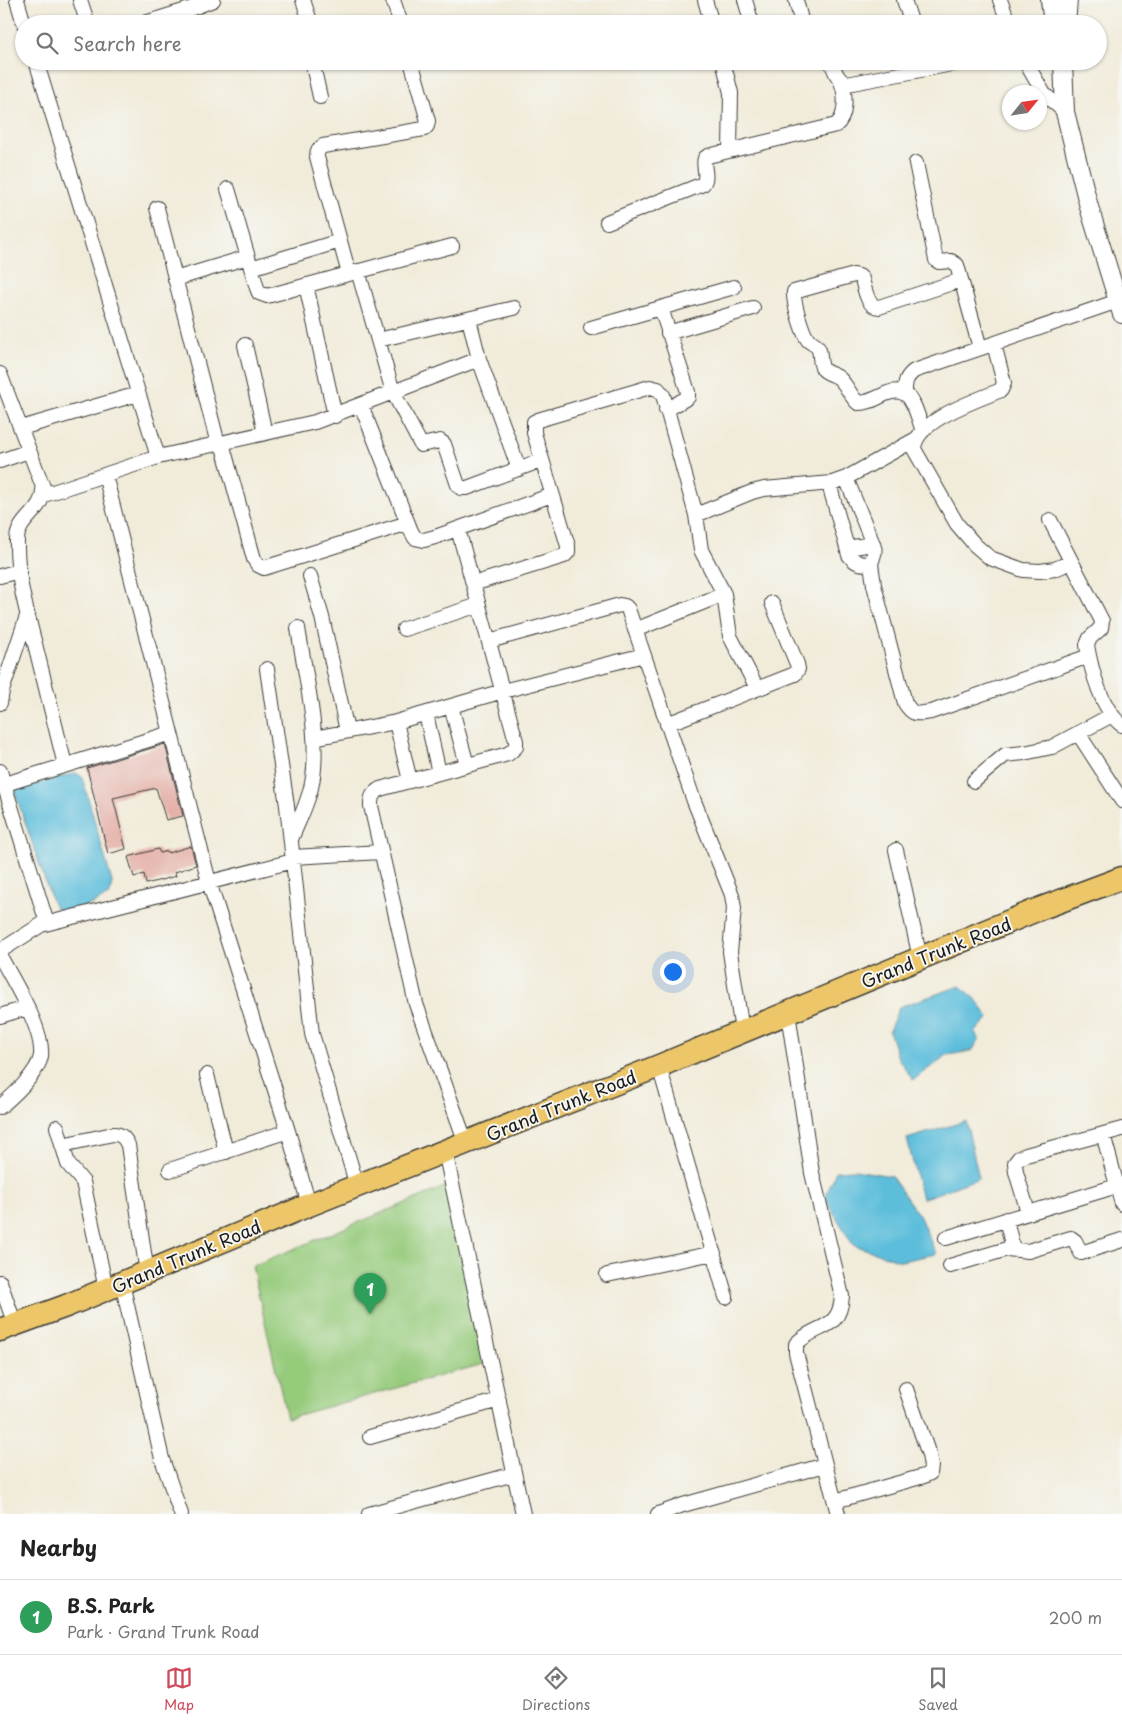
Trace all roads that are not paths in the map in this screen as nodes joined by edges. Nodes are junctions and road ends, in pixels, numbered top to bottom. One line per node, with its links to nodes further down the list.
1 (17, 0): 14 (street)
2 (80, 0): 15 (street)
3 (214, 0): 13 (street)
4 (302, 0): 17 (street)
5 (393, 0): 18 (street)
6 (705, 0): 19 (street)
7 (744, 0): 20 (street)
8 (796, 0): 21 (street)
9 (904, 0): 22 (street)
10 (1000, 0): 23 (street)
11 (1050, 0): 24 (street)
12 (1068, 0): 25 (street)
13 (189, 5): 16 (street)
14 (21, 15)
15 (85, 15)
16 (164, 15)
17 (308, 15)
18 (398, 15)
19 (709, 15)
20 (749, 15)
21 (800, 15)
22 (909, 15)
23 (1006, 15)
24 (1052, 15)
25 (1067, 15)
26 (39, 70): 65 (street)
27 (314, 70): 35 (street)
28 (414, 70): 42 (street)
29 (725, 70): 37 (street)
30 (835, 70): 34 (street)
31 (921, 70): 34 (street)
32 (1030, 70): 36 (street)
33 (1062, 70): 36 (street)
34 (841, 82): 37 (street)
35 (320, 96)
36 (1065, 112): 50 (street)
37 (730, 150): 41 (street)
38 (916, 163): 47 (street)
39 (228, 189): 44 (street)
40 (157, 208): 46 (street)
41 (607, 222)
42 (340, 241): 44 (street); 45 (street)
43 (452, 246): 45 (street)
44 (249, 262): 46 (street); 48 (street)
45 (354, 272): 48 (street); 57 (street)
46 (175, 279): 72 (street)
47 (961, 280): 60 (street); 64 (street)
48 (306, 285): 68 (street)
49 (734, 287): 52 (street)
50 (1120, 307): 58 (street)
51 (514, 308): 54 (street)
52 (661, 308): 55 (street); 56 (street)
53 (753, 308): 56 (street)
54 (469, 319): 57 (street); 61 (street)
55 (591, 328)
56 (668, 332): 67 (street)
57 (378, 340): 63 (street)
58 (994, 344): 60 (street); 71 (street)
59 (245, 345): 70 (street)
60 (980, 348): 64 (street)
61 (479, 359): 63 (street); 77 (street)
62 (0, 374): 69 (street)
63 (393, 392): 66 (street); 77 (street)
64 (905, 392): 71 (street)
65 (138, 394): 69 (street); 74 (street)
66 (361, 405): 68 (street); 85 (street)
67 (666, 410): 75 (street); 83 (street)
68 (335, 416): 70 (street)
69 (21, 428): 73 (street)
70 (265, 434): 72 (street)
71 (920, 435): 79 (street); 89 (street)
72 (220, 444): 74 (street); 85 (street)
73 (29, 451): 76 (street); 81 (street)
74 (158, 457): 78 (street)
75 (542, 460): 77 (street); 82 (street)
76 (0, 461)
77 (519, 469)
78 (105, 475): 81 (street); 116 (street)
79 (846, 478): 80 (street); 87 (street)
80 (829, 484): 83 (street); 88 (street)
81 (44, 495): 91 (street)
82 (552, 495): 86 (street); 94 (street)
83 (696, 515): 95 (street)
84 (1050, 520): 89 (street)
85 (408, 523): 86 (street)
86 (458, 529): 94 (street)
87 (873, 544): 88 (street); 90 (street)
88 (847, 548): 90 (street)
89 (1071, 562): 104 (street)
90 (871, 564): 104 (street)
91 (19, 571): 92 (street); 98 (street)
92 (0, 576)
93 (310, 576): 115 (street)
94 (473, 584): 97 (street)
95 (724, 594): 101 (street); 106 (street)
96 (772, 604): 106 (street)
97 (479, 606): 100 (street); 102 (street)
98 (28, 616): 108 (street); 119 (street)
99 (298, 628): 118 (street)
100 (404, 628)
101 (635, 630): 102 (street); 103 (street)
102 (489, 641): 107 (street)
103 (644, 655): 107 (street); 113 (street)
104 (1088, 656): 111 (street)
105 (267, 669): 126 (street)
106 (757, 688): 113 (street)
107 (502, 692): 109 (street); 120 (street)
108 (0, 703)
109 (450, 706): 110 (street); 120 (street)
110 (426, 714): 112 (street); 121 (street)
111 (1112, 715): 114 (street); 117 (street)
112 (396, 722): 115 (street); 123 (street)
113 (667, 724): 139 (street)
114 (1122, 725)
115 (347, 731): 118 (street)
116 (171, 733): 119 (street); 131 (street)
117 (1078, 734): 124 (street); 125 (street)
118 (314, 738): 126 (street)
119 (65, 765): 122 (street)
120 (467, 765): 121 (street)
121 (439, 773): 123 (street)
122 (2, 778): 132 (street)
123 (410, 781): 128 (street)
124 (974, 781)
125 (1122, 801)
126 (291, 841): 129 (street)
127 (896, 850): 135 (street)
128 (381, 852): 129 (street); 147 (street)
129 (293, 859): 131 (street); 152 (street)
130 (1122, 878): 135 (main road, Grand Trunk Road)
131 (209, 882): 132 (street); 145 (street)
132 (47, 923): 133 (street)
133 (0, 951)
134 (0, 956): 136 (street)
135 (920, 958): 137 (main road, Grand Trunk Road)
136 (26, 1008): 138 (street); 142 (street)
137 (788, 1013): 139 (main road, Grand Trunk Road); 172 (street)
138 (0, 1016)
139 (742, 1031): 140 (main road, Grand Trunk Road)
140 (658, 1066): 147 (main road, Grand Trunk Road); 161 (street)
141 (207, 1075): 150 (street)
142 (0, 1107)
143 (57, 1127): 148 (street)
144 (1122, 1129): 146 (street)
145 (288, 1131): 150 (street); 155 (street)
146 (1103, 1134): 153 (street); 156 (street)
147 (466, 1143): 149 (main road, Grand Trunk Road)
148 (62, 1145): 163 (street); 166 (street)
149 (444, 1151): 152 (main road, Grand Trunk Road); 170 (street)
150 (226, 1152): 151 (street)
151 (170, 1170)
152 (357, 1186): 155 (main road, Grand Trunk Road)
153 (1117, 1186): 154 (street); 156 (street)
154 (1122, 1204)
155 (309, 1205): 163 (main road, Grand Trunk Road)
156 (1028, 1212): 157 (street)
157 (1006, 1220): 158 (street); 160 (street)
158 (946, 1238)
159 (1122, 1240): 160 (street)
160 (1013, 1250): 162 (street)
161 (714, 1253): 164 (street); 167 (street)
162 (950, 1266)
163 (147, 1273): 166 (main road, Grand Trunk Road)
164 (607, 1275)
165 (0, 1282): 168 (street)
166 (114, 1286): 168 (main road, Grand Trunk Road); 175 (street)
167 (726, 1297)
168 (8, 1327)
169 (906, 1388): 174 (street)
170 (499, 1400): 171 (street); 173 (street)
171 (370, 1437)
172 (826, 1465): 174 (street); 178 (street)
173 (514, 1474): 176 (street); 177 (street)
174 (837, 1508)
175 (181, 1514)
176 (369, 1514)
177 (523, 1514)
178 (658, 1514)

